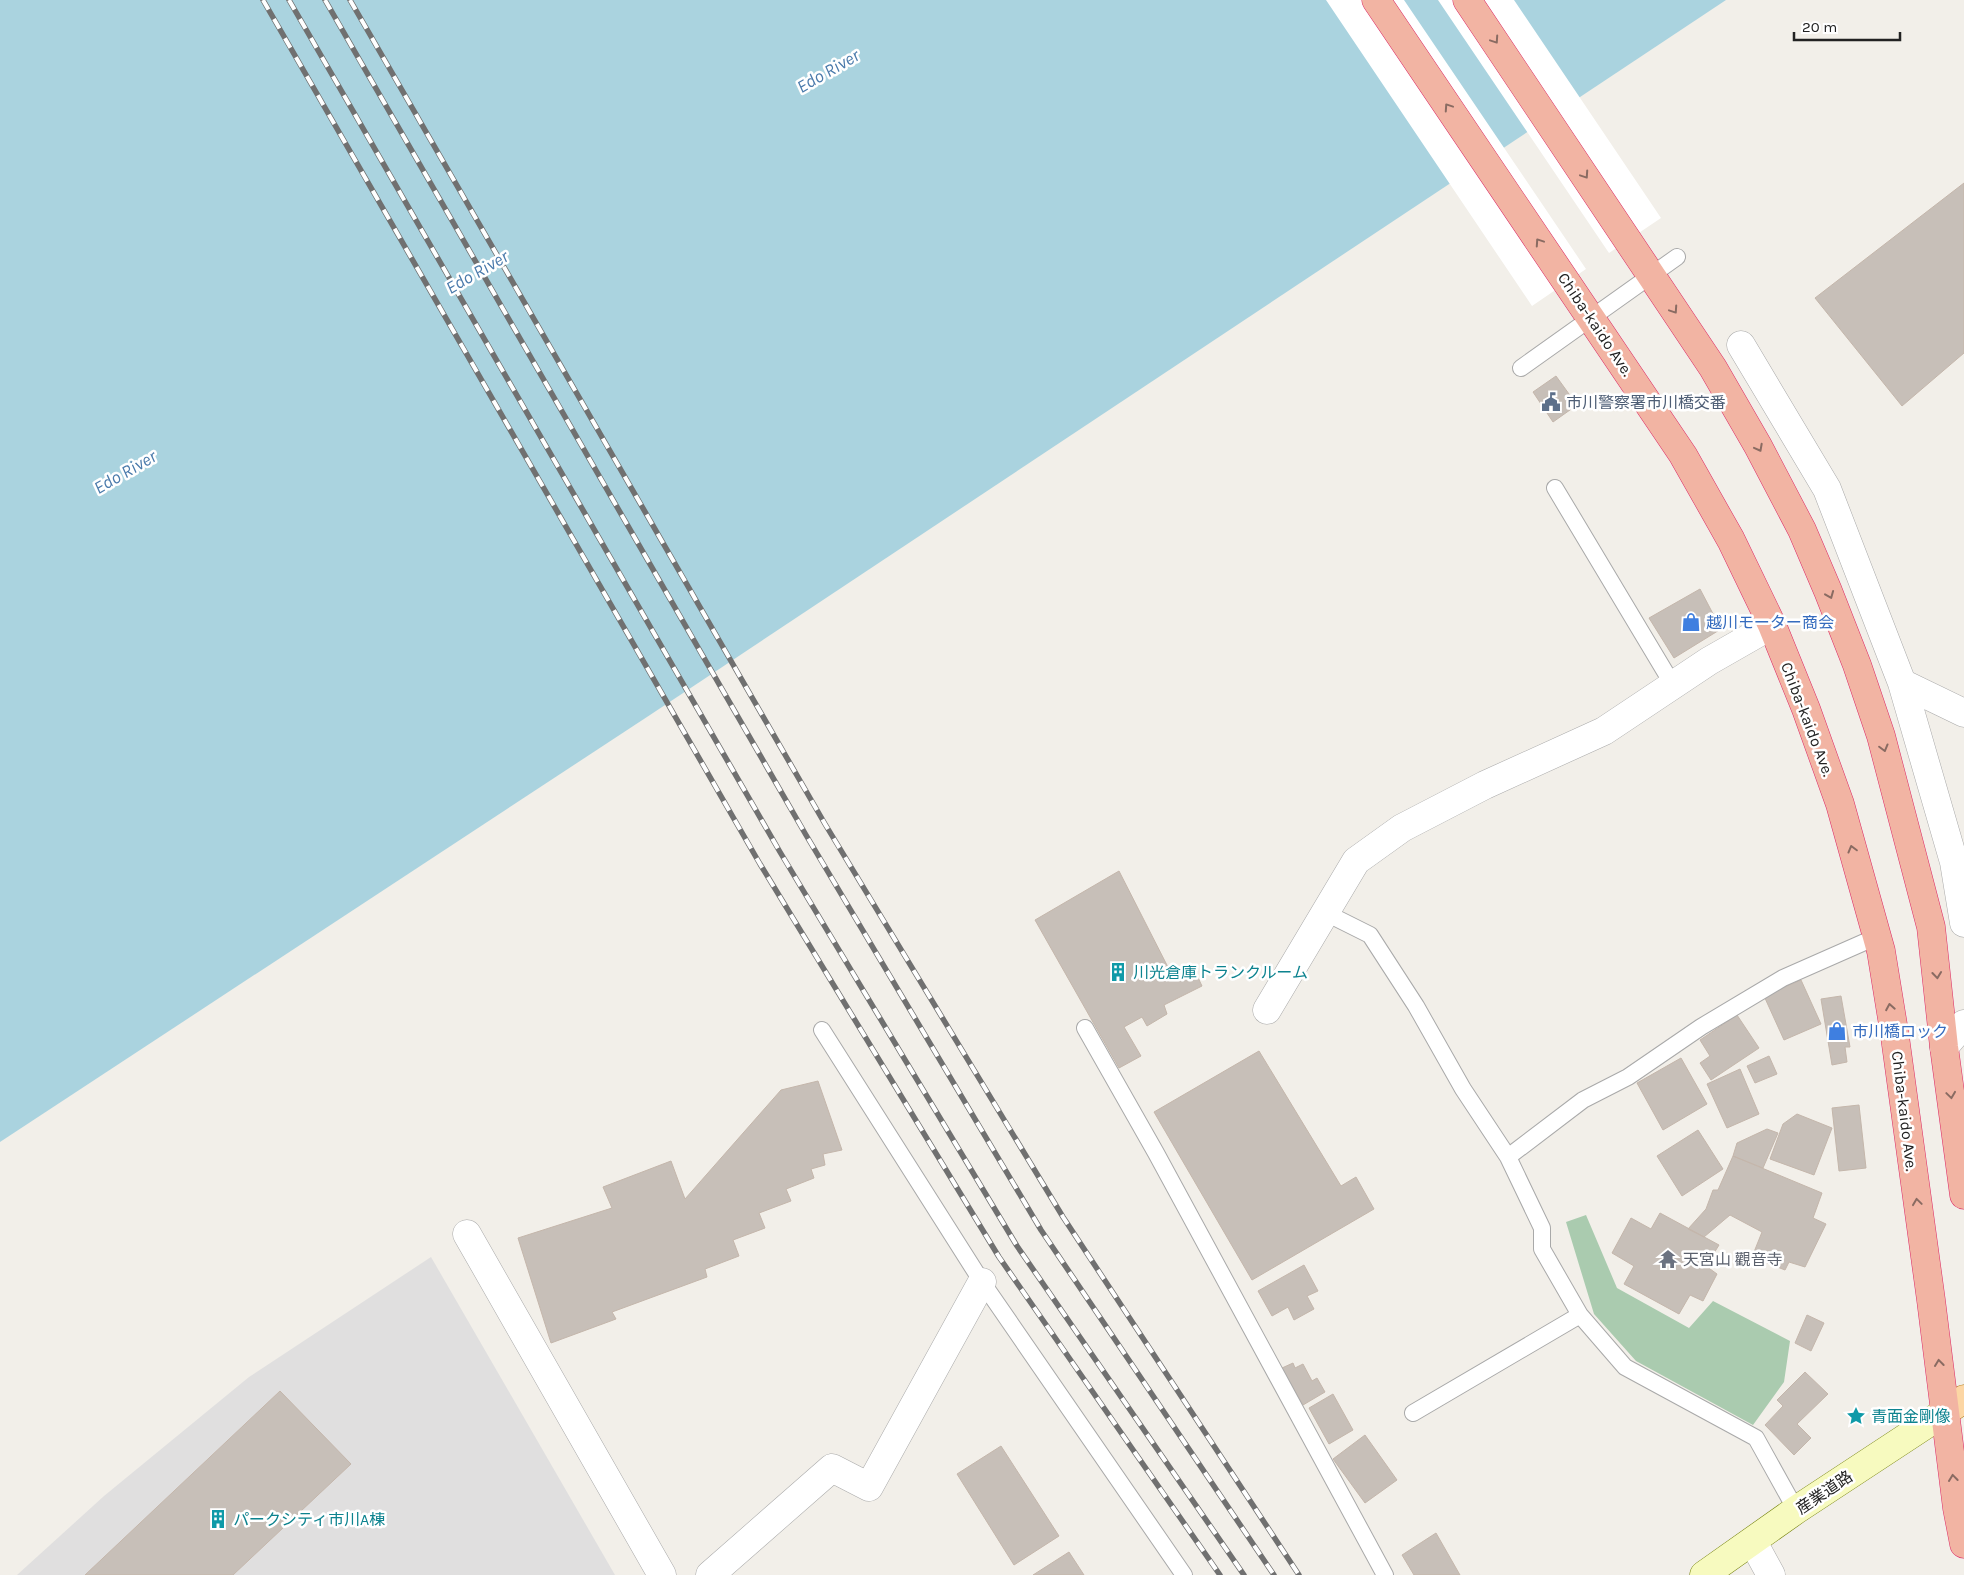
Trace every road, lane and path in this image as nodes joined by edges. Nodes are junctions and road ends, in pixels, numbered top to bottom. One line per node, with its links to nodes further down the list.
1 (1376, 0): 5 (highway, Chiba-kaido Ave., one-way to 1)
2 (1467, 0): 4 (highway, one-way to 4)
3 (1677, 258): 4 (lane)
4 (1651, 276): 5 (lane); 20 (highway, one-way to 20)
5 (1591, 318): 7 (lane); 9 (highway, Chiba-kaido Ave.)
6 (1741, 345): 10 (street)
7 (1521, 368)
8 (1555, 488): 11 (lane)
9 (1772, 625): 11 (street); 15 (highway, Chiba-kaido Ave., one-way to 9)
10 (1902, 683): 12 (street); 14 (street)
11 (1673, 684): 13 (street)
12 (1964, 713)
13 (1326, 913): 16 (street); 21 (lane)
14 (1964, 923)
15 (1876, 937): 21 (lane); 26 (highway, Chiba-kaido Ave., one-way to 15)
16 (1267, 1010)
17 (1964, 1024): 20 (street)
18 (1085, 1028): 34 (lane)
19 (822, 1030): 24 (lane)
20 (1944, 1047): 22 (highway, one-way to 22)
21 (1508, 1157): 25 (lane)
22 (1963, 1179)
23 (467, 1234): 31 (street)
24 (982, 1282): 32 (street); 33 (lane)
25 (1580, 1315): 27 (lane); 28 (lane)
26 (1954, 1406): 28 (main road, 産業道路); 30 (highway, Chiba-kaido Ave., one-way to 26)
27 (1413, 1413)
28 (1796, 1510): 29 (main road, 産業道路)
29 (1753, 1542): 35 (main road, 産業道路); 36 (street)
30 (1964, 1544)
31 (662, 1575)
32 (710, 1575)
33 (1184, 1575)
34 (1385, 1575)
35 (1704, 1575)
36 (1771, 1575)

